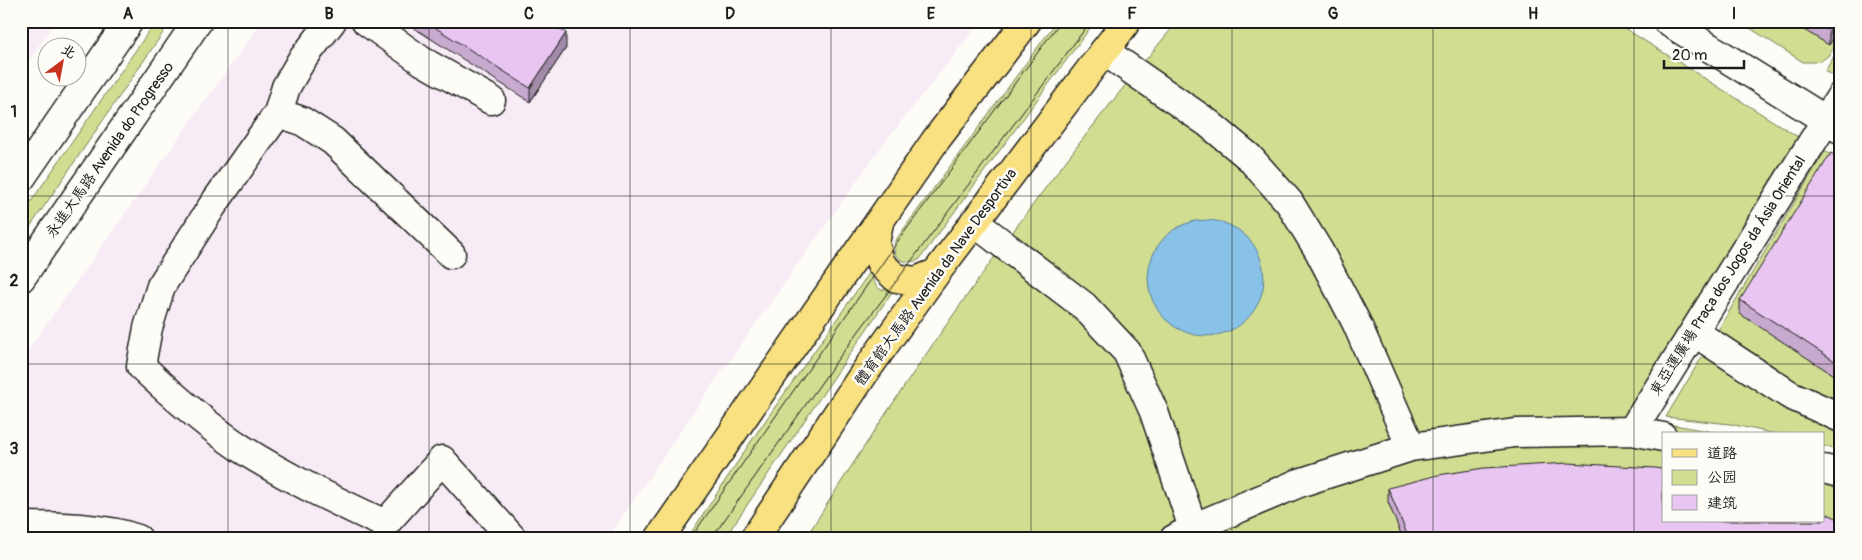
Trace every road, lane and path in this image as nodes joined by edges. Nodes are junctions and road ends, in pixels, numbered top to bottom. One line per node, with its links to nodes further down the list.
1 (129, 21): 13 (street)
2 (198, 21): 18 (street, 永進大馬路 Avenida do Progresso)
3 (332, 21): 11 (street)
4 (366, 21): 10 (street)
5 (1027, 21): 14 (main road)
6 (1126, 21): 8 (main road, 體育館大馬路 Avenida da Nave Desportiva)
7 (1667, 21): 12 (street)
8 (1107, 39): 15 (main road, 體育館大馬路 Avenida da Nave Desportiva); 23 (street)
9 (1841, 96): 12 (street, 東亞運廣場 Praça dos Jogos da Ásia Oriental)
10 (491, 100)
11 (278, 113): 16 (street); 29 (street)
12 (1833, 125): 19 (street, 東亞運廣場 Praça dos Jogos da Ásia Oriental)
13 (21, 178)
14 (879, 222): 17 (main road); 30 (main road)
15 (974, 222): 17 (main road, 體育館大馬路 Avenida da Nave Desportiva); 27 (street)
16 (451, 254)
17 (936, 273): 31 (main road, 體育館大馬路 Avenida da Nave Desportiva)
18 (21, 278)
19 (1694, 332): 20 (street); 21 (street, 東亞運廣場 Praça dos Jogos da Ásia Oriental)
20 (1841, 418)
21 (1632, 431): 22 (street); 23 (street)
22 (1662, 437)
23 (1411, 447): 27 (street)
24 (1824, 468): 25 (street)
25 (1841, 473)
26 (21, 526): 28 (street)
27 (1183, 534)
28 (138, 539)
29 (513, 539)
30 (659, 539)
31 (754, 539)

